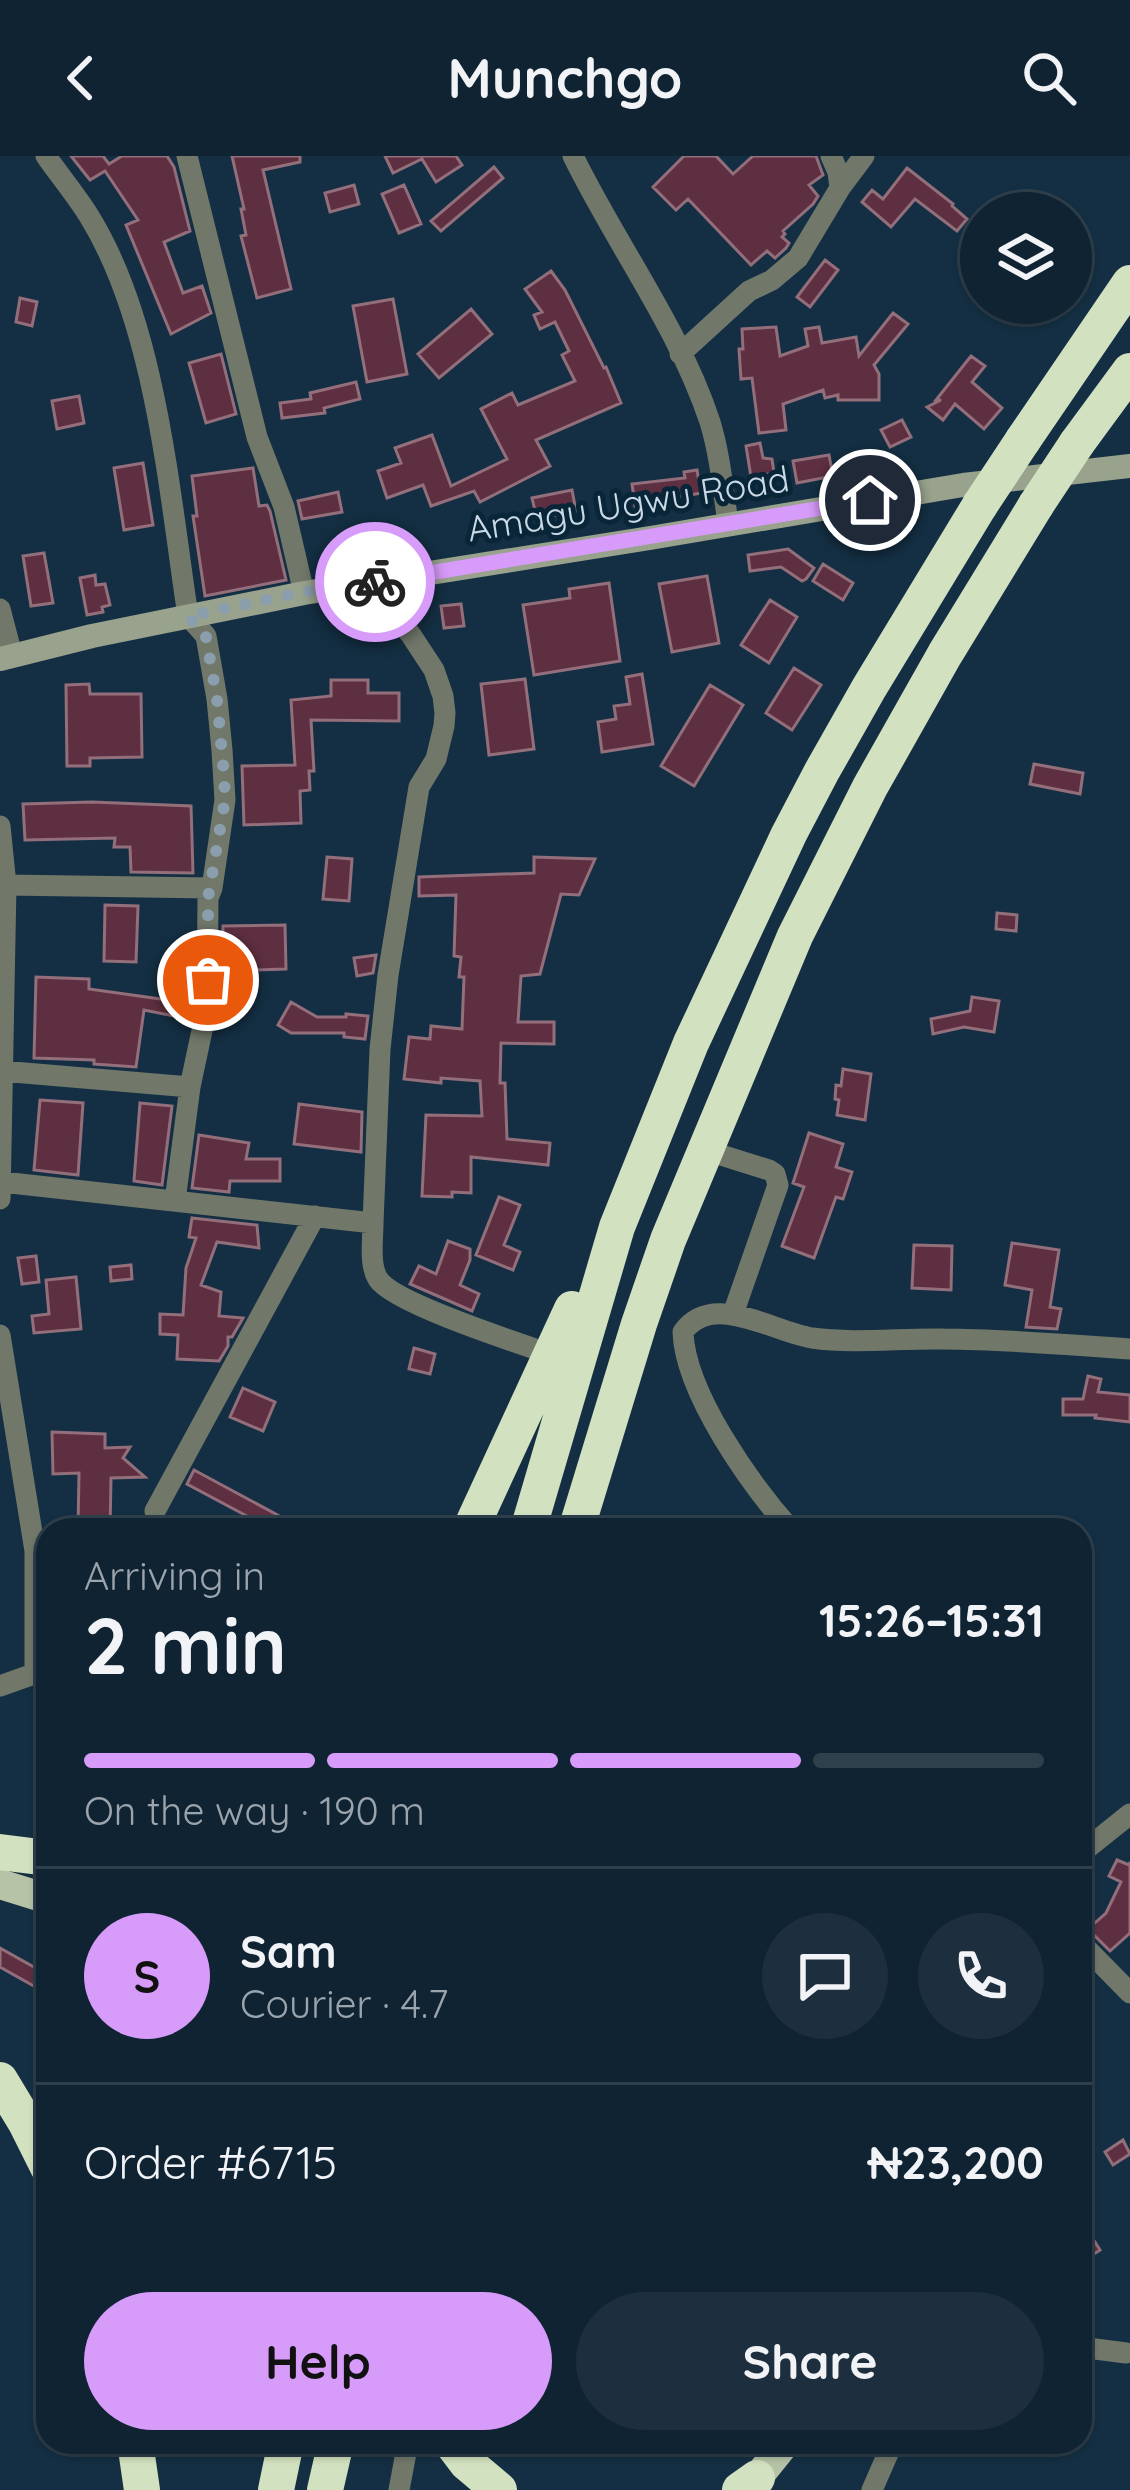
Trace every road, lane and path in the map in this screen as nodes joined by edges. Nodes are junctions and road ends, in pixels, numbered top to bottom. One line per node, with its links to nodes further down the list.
1 (46, 156): 15 (street)
2 (187, 156): 13 (street)
3 (573, 156): 8 (street)
4 (831, 156): 6 (street)
5 (862, 156): 6 (street)
6 (841, 188): 8 (street)
7 (1130, 283): 27 (highway, bridge)
8 (680, 354): 11 (street)
9 (1130, 371): 22 (highway, bridge)
10 (1130, 466): 11 (street, Amagu Ugwu Road)
11 (728, 523): 12 (street, Amagu Ugwu Road)
12 (370, 583): 13 (street, Amagu Ugwu Road); 26 (street)
13 (304, 592): 15 (street, Amagu Ugwu Road)
14 (0, 609): 16 (street)
15 (188, 616): 16 (street, Amagu Ugwu Road); 19 (street)
16 (6, 657)
17 (0, 826): 18 (street)
18 (6, 885): 19 (street); 20 (street)
19 (212, 888): 21 (street)
20 (2, 1071): 21 (street); 23 (street)
21 (190, 1087): 24 (street)
22 (705, 1150): 28 (street); 29 (highway)
23 (1, 1190): 24 (street)
24 (175, 1201): 25 (street)
25 (315, 1216): 26 (street); 35 (street)
26 (373, 1222): 33 (street)
27 (617, 1227): 33 (highway); 37 (highway)
28 (733, 1314): 30 (street); 32 (street)
29 (639, 1324): 30 (street); 38 (highway)
30 (683, 1332): 39 (street)
31 (0, 1336): 34 (street)
32 (1130, 1349)
33 (553, 1355): 36 (highway)
34 (8, 1428): 40 (street)
35 (155, 1511)
36 (476, 1518)
37 (532, 1518)
38 (580, 1518)
39 (781, 1518)
40 (36, 1568)
41 (36, 1673): 42 (street)
42 (0, 1686)
43 (1130, 1814): 44 (street)
44 (1092, 1844)
45 (0, 1852): 46 (highway)
46 (36, 1856)
47 (0, 1884): 48 (main road)
48 (36, 1895)
49 (1092, 1954): 50 (street)
50 (1130, 1993)
51 (0, 2080): 52 (highway)
52 (36, 2143)
53 (1092, 2349): 54 (street)
54 (1126, 2353)
55 (137, 2454): 63 (highway)
56 (284, 2454): 64 (highway)
57 (334, 2454): 65 (highway)
58 (406, 2454): 66 (street)
59 (460, 2454): 67 (highway)
60 (776, 2454): 62 (main road)
61 (888, 2454): 68 (street)
62 (750, 2486)
63 (142, 2490)
64 (276, 2490)
65 (326, 2490)
66 (399, 2490)
67 (499, 2490)
68 (872, 2490)

